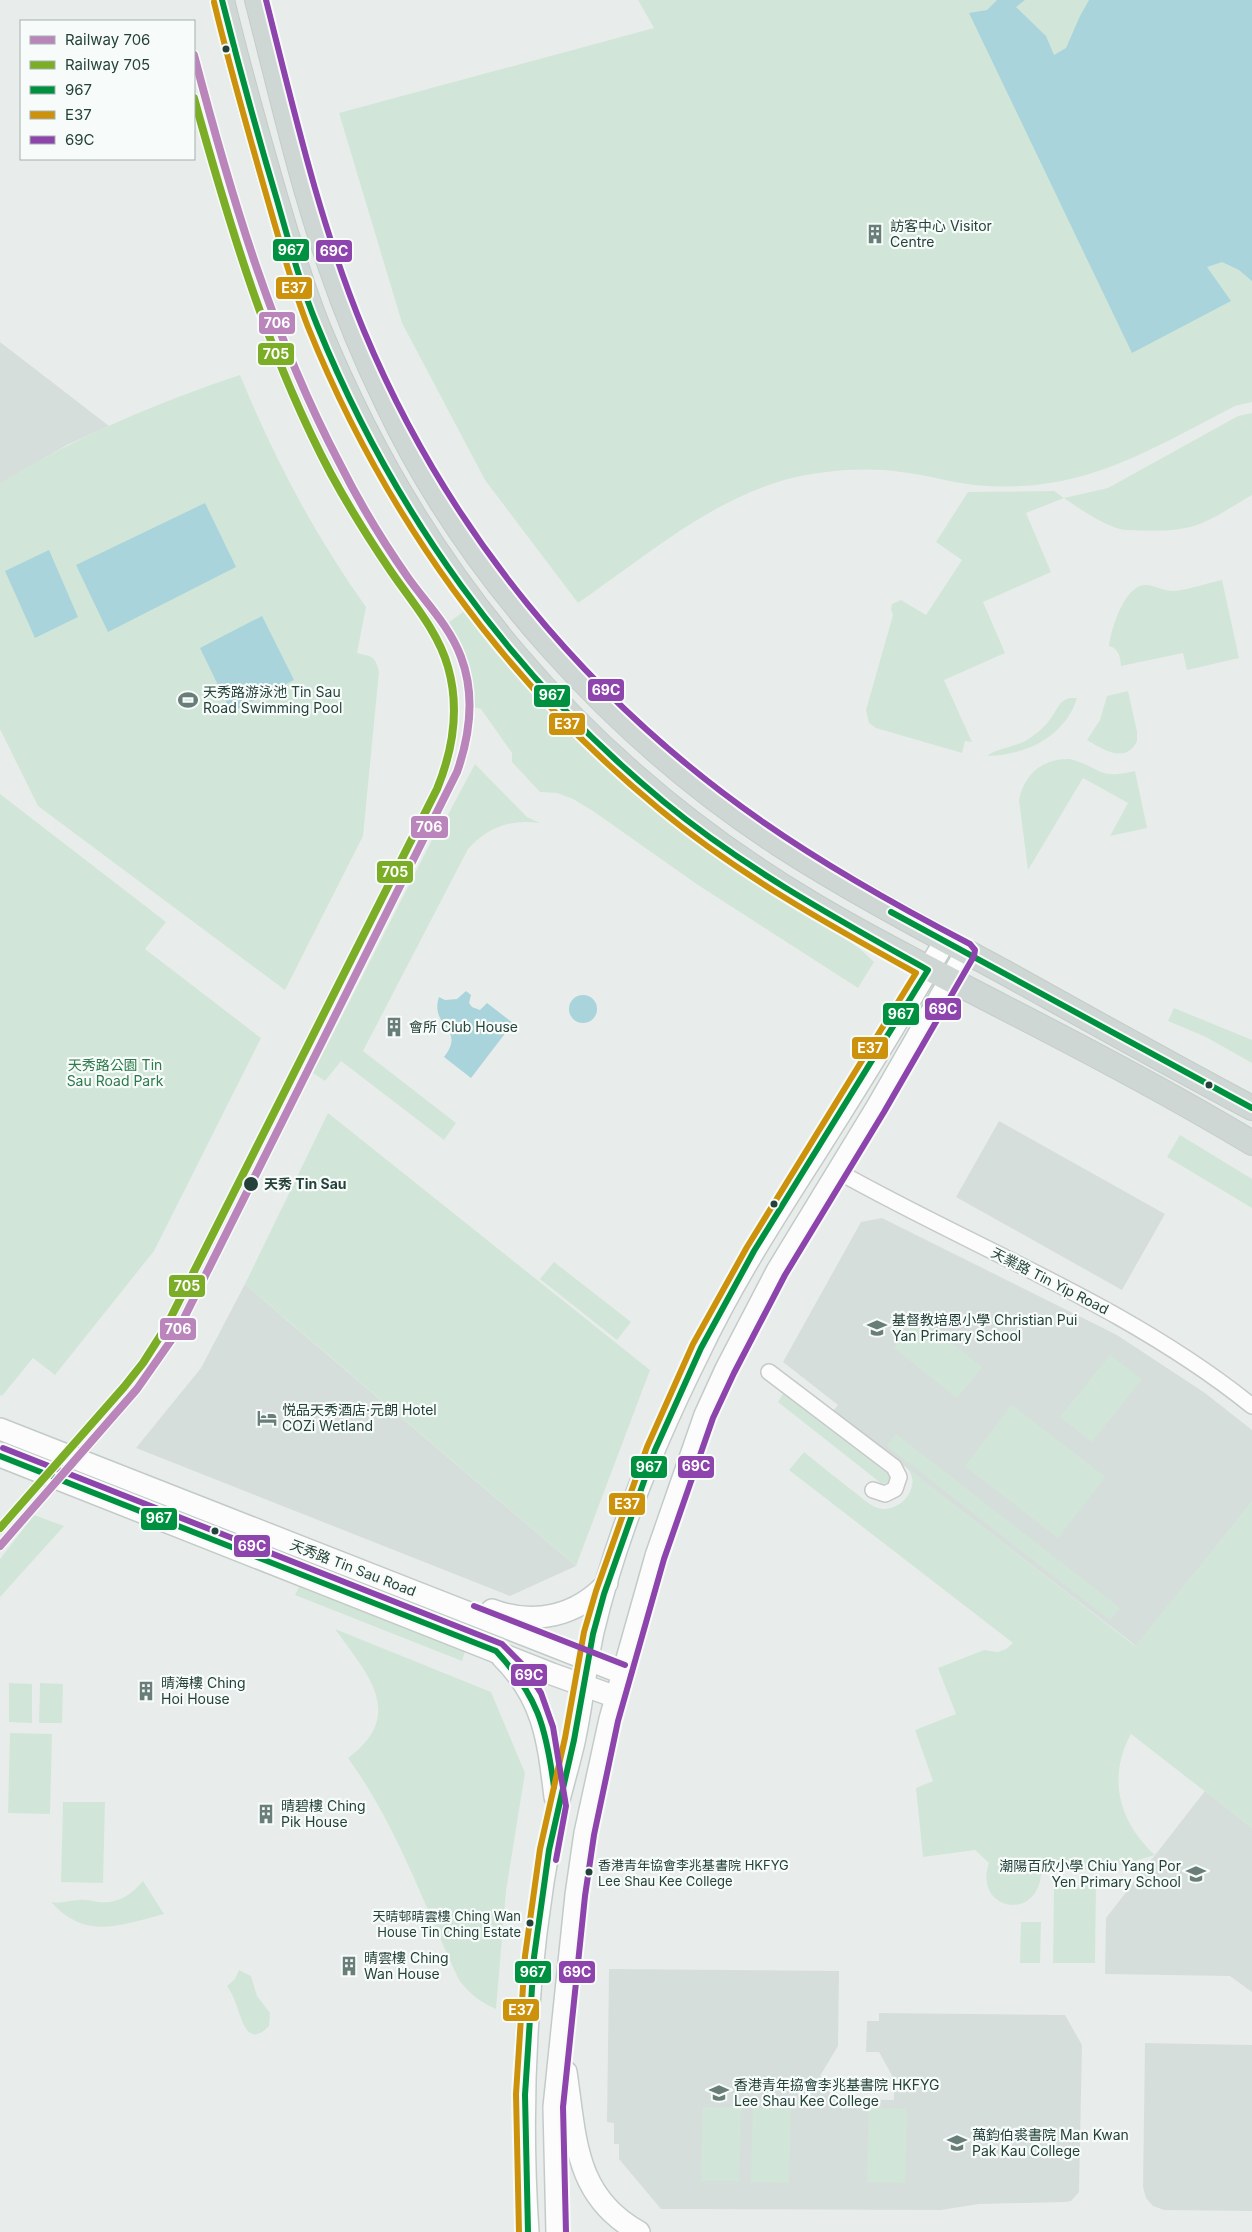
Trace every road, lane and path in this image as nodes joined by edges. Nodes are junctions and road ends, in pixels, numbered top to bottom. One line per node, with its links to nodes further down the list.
1 (222, 0): 5 (main road)
2 (257, 0): 3 (main road)
3 (945, 940): 4 (main road); 5 (street)
4 (966, 952): 6 (street); 7 (main road)
5 (928, 970): 6 (main road); 15 (street)
6 (946, 987): 8 (main road); 9 (street)
7 (1252, 1108)
8 (1252, 1143)
9 (838, 1172): 11 (street, 天業路 Tin Yip Road); 19 (street)
10 (769, 1372): 14 (street)
11 (1252, 1406)
12 (0, 1429): 16 (street, 天秀路 Tin Sau Road)
13 (0, 1456): 17 (street, 天秀路 Tin Sau Road)
14 (873, 1490)
15 (608, 1583): 16 (street); 18 (street)
16 (401, 1586): 18 (street, 天秀路 Tin Sau Road)
17 (496, 1651): 20 (street, 天秀路 Tin Sau Road); 22 (street)
18 (588, 1660): 19 (street, 天秀路 Tin Sau Road); 20 (street)
19 (622, 1673): 21 (street)
20 (583, 1685): 21 (street, 天秀路 Tin Sau Road); 22 (street)
21 (616, 1697): 23 (street)
22 (557, 1806): 24 (street)
23 (561, 2045): 25 (street); 26 (street)
24 (528, 2232)
25 (557, 2232)
26 (639, 2232)

